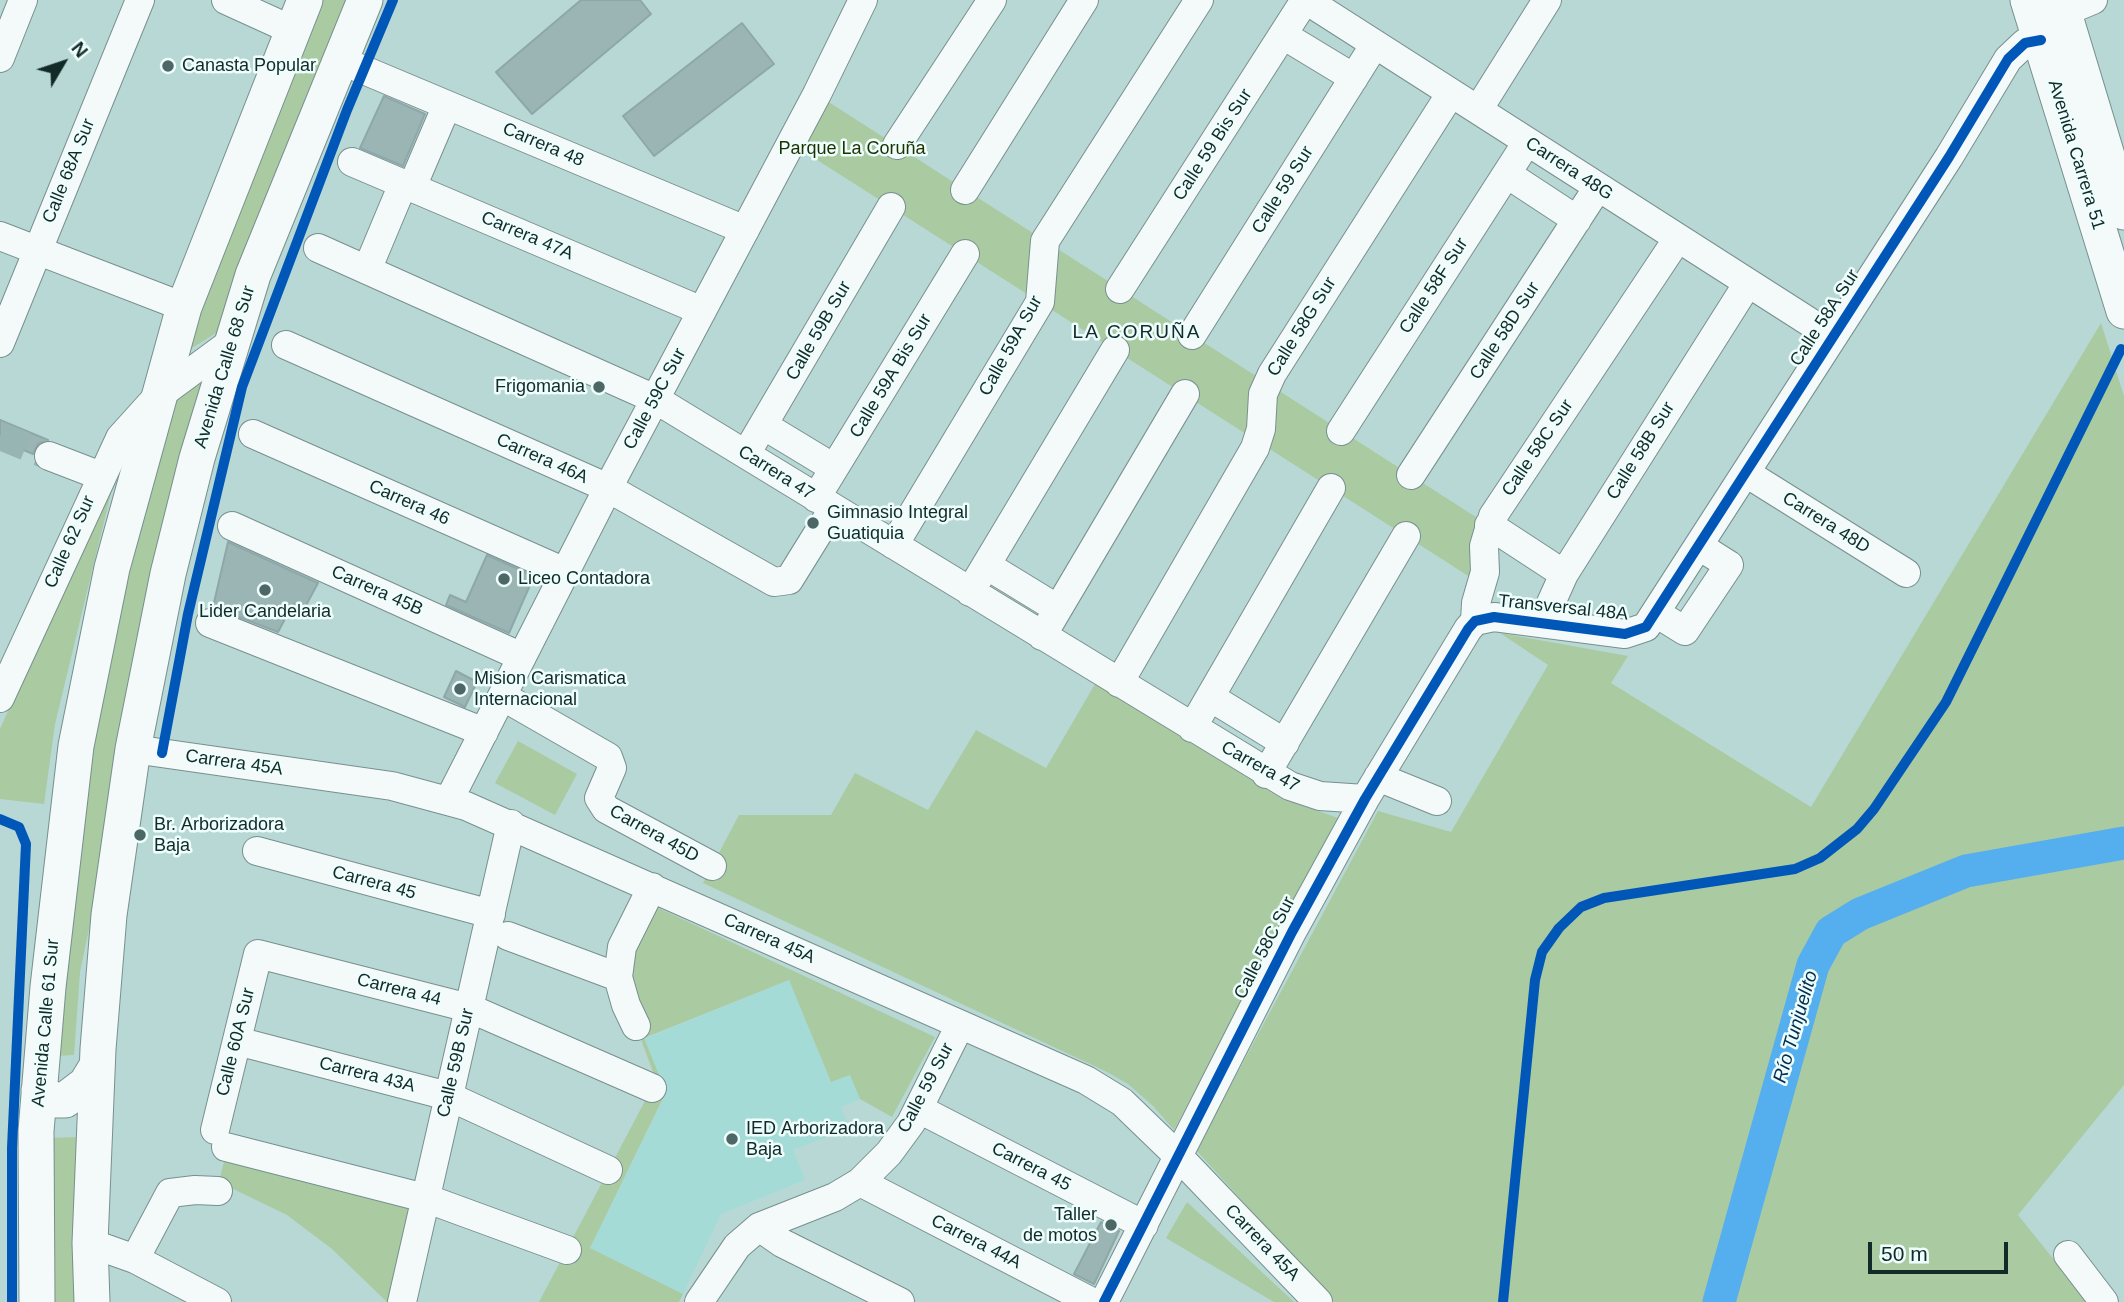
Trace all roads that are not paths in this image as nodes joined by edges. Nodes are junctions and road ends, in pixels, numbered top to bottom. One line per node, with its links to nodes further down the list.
1 (23, 0): 17 (street)
2 (140, 0): 39 (street, Calle 68A Sur)
3 (226, 0): 13 (street)
4 (365, 0): 18 (main road, Avenida Calle 68 Sur)
5 (863, 0): 35 (street, Calle 59C Sur)
6 (992, 0): 25 (street)
7 (1084, 0): 31 (street)
8 (1199, 0): 73 (street, Calle 59A Sur)
9 (1306, 0): 14 (street, Calle 59 Bis Sur); 16 (street, Carrera 48G)
10 (1547, 0): 22 (street)
11 (2028, 0): 15 (main road, Avenida Carrera 51)
12 (2072, 4): 23 (main road, Avenida Carrera 51)
13 (299, 15): 41 (main road)
14 (1283, 34): 19 (street); 45 (street, Calle 59 Bis Sur)
15 (2041, 40): 23 (main road); 48 (main road, Avenida Carrera 51); 50 (street, Calle 58A Sur)
16 (1375, 44): 19 (street, Calle 59 Sur); 20 (street, Carrera 48G)
17 (0, 58)
18 (340, 60): 21 (street, Carrera 48); 43 (main road, Avenida Calle 68 Sur)
19 (1354, 79): 49 (street, Calle 59 Sur)
20 (1451, 93): 22 (street, Carrera 48G); 88 (street, Calle 58G Sur)
21 (447, 105): 29 (street); 35 (street, Carrera 48)
22 (1478, 110): 24 (street, Carrera 48G)
23 (2093, 110): 26 (main road, Avenida Carrera 51)
24 (1527, 142): 28 (street, Calle 58F Sur); 30 (street, Carrera 48G)
25 (897, 145)
26 (2117, 156): 33 (main road, Avenida Carrera 51)
27 (352, 162): 29 (street, Carrera 47A)
28 (1507, 174): 34 (street); 59 (street, Calle 58F Sur)
29 (407, 186): 42 (street); 47 (street, Carrera 47A)
30 (1598, 187): 34 (street, Calle 58D Sur); 37 (street, Carrera 48G)
31 (965, 190)
32 (891, 207): 58 (street, Calle 59B Sur)
33 (2124, 212)
34 (1577, 220): 65 (street, Calle 58D Sur)
35 (745, 230): 47 (street, Calle 59C Sur)
36 (0, 236): 39 (street)
37 (1678, 238): 44 (street, Carrera 48G); 70 (street, Calle 58C Sur)
38 (318, 248): 42 (street, Carrera 47)
39 (37, 250): 46 (street); 52 (street, Calle 68A Sur)
40 (965, 254): 63 (street, Calle 59A Bis Sur)
41 (203, 257): 43 (main road); 46 (main road)
42 (367, 270): 57 (street, Carrera 47)
43 (253, 275): 51 (main road, Avenida Calle 68 Sur)
44 (1748, 283): 50 (street, Carrera 48G); 78 (street, Calle 58B Sur)
45 (1121, 289)
46 (184, 307): 56 (main road)
47 (702, 311): 57 (street, Calle 59C Sur)
48 (2124, 311)
49 (1192, 335)
50 (1833, 337): 64 (street, Calle 58A Sur)
51 (233, 341): 56 (street, Calle 62 Sur); 95 (main road, Avenida Calle 68 Sur)
52 (0, 343)
53 (286, 345): 67 (street, Carrera 46A)
54 (1115, 350): 75 (street)
55 (1185, 394): 81 (street)
56 (157, 397): 66 (street, Calle 62 Sur); 113 (main road, Avenida Calle 61 Sur)
57 (655, 399): 61 (street, Carrera 47); 67 (street, Calle 59C Sur)
58 (763, 425): 61 (street, Calle 59B Sur); 63 (street)
59 (1341, 431)
60 (253, 434): 76 (street, Carrera 46)
61 (746, 454): 69 (street, Carrera 47)
62 (49, 456): 66 (street)
63 (834, 468): 69 (street, Calle 59A Bis Sur)
64 (1746, 473): 74 (street, Calle 58A Sur); 77 (street, Carrera 48D)
65 (1411, 475)
66 (101, 476): 91 (street, Calle 62 Sur)
67 (608, 488): 76 (street, Calle 59C Sur); 79 (street, Carrera 46A)
68 (1331, 488): 90 (street)
69 (825, 503): 73 (street, Carrera 47); 79 (street, Calle 59A Bis Sur)
70 (1489, 525): 78 (street); 83 (street, Calle 58C Sur)
71 (232, 526): 87 (street, Carrera 45B)
72 (1406, 536): 94 (street)
73 (894, 545): 80 (street, Carrera 47)
74 (1699, 546): 82 (street, Calle 58A Sur); 82 (street)
75 (986, 565): 80 (street); 81 (street)
76 (565, 572): 87 (street, Calle 59C Sur)
77 (1906, 573)
78 (1564, 574): 85 (street, Calle 58B Sur)
79 (789, 580)
80 (970, 592): 86 (street, Carrera 47)
81 (1058, 609): 86 (street)
82 (1651, 620): 85 (street, Transversal 48A)
83 (1475, 621): 85 (street, Transversal 48A); 97 (street, Calle 58C Sur)
84 (210, 623): 93 (street)
85 (1542, 623)
86 (1042, 636): 88 (street, Carrera 47)
87 (522, 657): 89 (street, Calle 59C Sur)
88 (1119, 684): 92 (street, Carrera 47)
89 (502, 696): 93 (street, Calle 59C Sur); 102 (street, Carrera 45D)
90 (1210, 697): 92 (street); 94 (street)
91 (0, 698)
92 (1192, 728): 96 (street, Carrera 47)
93 (484, 732): 98 (street, Calle 59C Sur)
94 (1285, 743): 96 (street)
95 (133, 748): 98 (street, Carrera 45A); 111 (main road)
96 (1266, 774): 97 (street, Carrera 47)
97 (1371, 788): 99 (street, Carrera 47); 116 (street, Calle 58C Sur)
98 (449, 800): 100 (street, Carrera 45A)
99 (1437, 801)
100 (511, 824): 103 (street, Carrera 45A); 104 (street, Calle 59B Sur)
101 (257, 851): 104 (street, Carrera 45)
102 (712, 866)
103 (652, 887): 106 (street); 108 (street, Carrera 45A)
104 (499, 925): 106 (street, Carrera 45); 107 (street, Calle 59B Sur)
105 (258, 954): 107 (street, Carrera 44); 110 (street, Calle 60A Sur)
106 (618, 976): 109 (street)
107 (469, 1008): 112 (street, Carrera 44); 114 (street, Calle 59B Sur)
108 (960, 1025): 115 (street, Calle 59 Sur); 116 (street, Carrera 45A)
109 (636, 1027)
110 (237, 1041): 114 (street, Carrera 43A); 120 (street, Calle 60A Sur)
111 (97, 1066): 113 (main road); 123 (main road)
112 (652, 1088)
113 (40, 1090): 129 (main road, Avenida Calle 61 Sur)
114 (448, 1096): 117 (street, Carrera 43A); 120 (street, Calle 59B Sur)
115 (919, 1109): 118 (street, Calle 59 Sur); 121 (street, Carrera 45)
116 (1179, 1157): 121 (street, Calle 58C Sur); 135 (street, Carrera 45A)
117 (608, 1170)
118 (860, 1182): 122 (street, Calle 59 Sur); 133 (street, Carrera 44A)
119 (218, 1191): 126 (street)
120 (425, 1198): 124 (street); 128 (street, Calle 59B Sur)
121 (1144, 1225): 134 (street, Calle 58C Sur)
122 (758, 1227): 131 (street, Calle 59 Sur); 132 (street)
123 (90, 1243): 126 (street); 130 (main road)
124 (567, 1250)
125 (2068, 1255): 136 (street)
126 (135, 1259): 127 (street)
127 (201, 1298)
128 (408, 1298)
129 (37, 1302)
130 (92, 1302)
131 (699, 1302)
132 (900, 1302)
133 (1092, 1302)
134 (1104, 1302)
135 (1318, 1302)
136 (2104, 1302)

